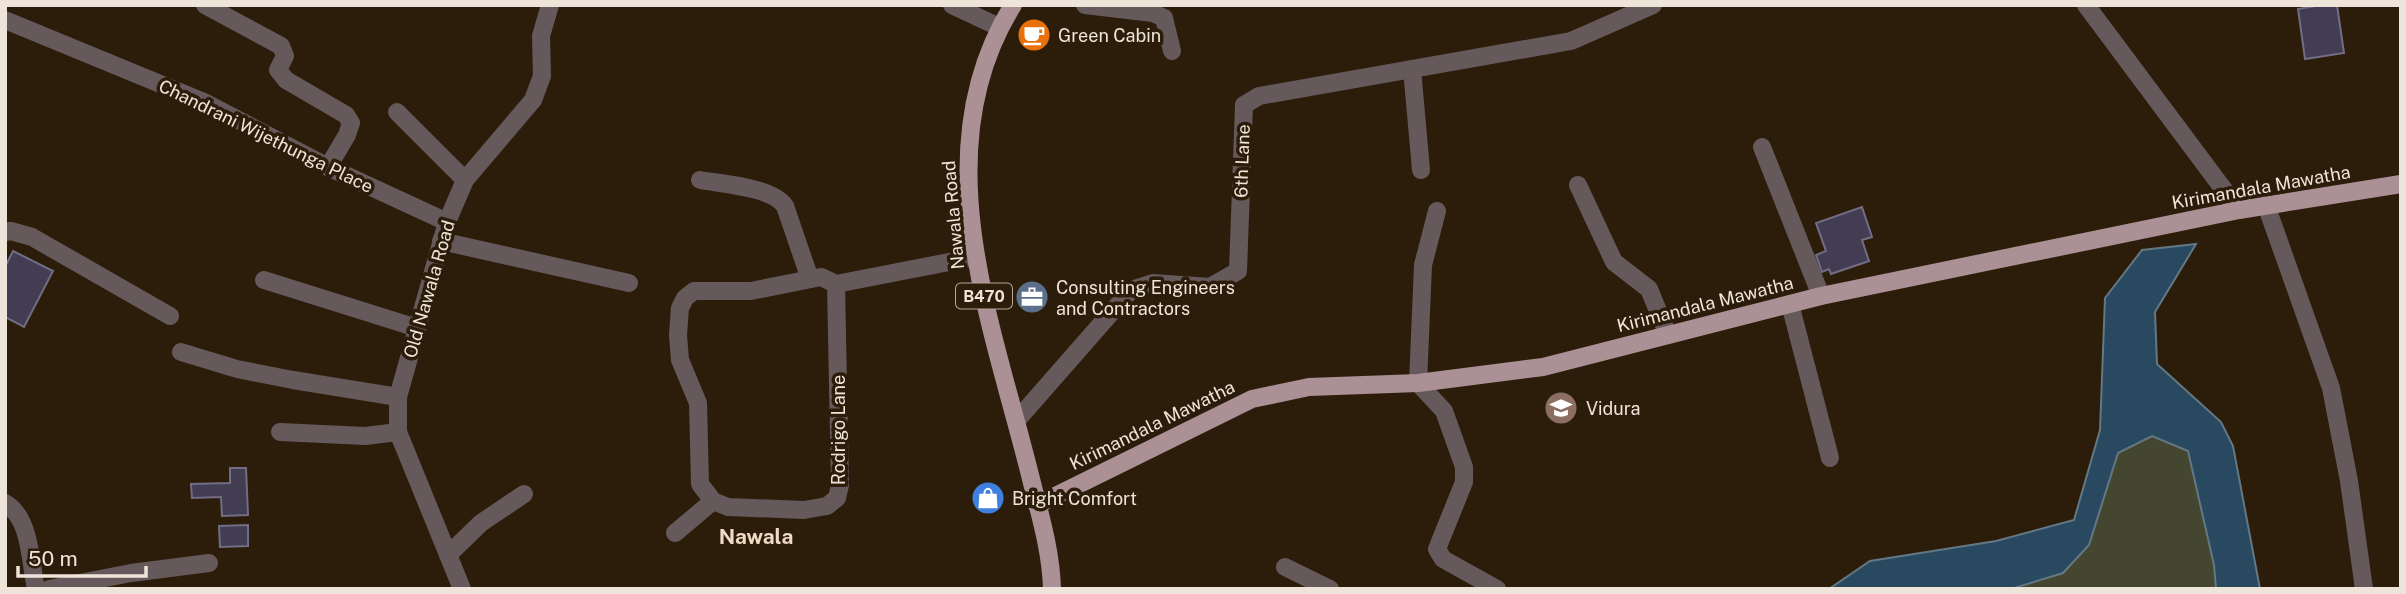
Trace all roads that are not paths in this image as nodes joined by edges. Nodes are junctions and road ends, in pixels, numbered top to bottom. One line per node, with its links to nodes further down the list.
1 (205, 5): 14 (street)
2 (550, 5): 16 (street, Old Nawala Road)
3 (952, 5): 9 (street)
4 (1013, 5): 9 (main road, Nawala Road / B470)
5 (1085, 5): 10 (street)
6 (1653, 5): 11 (street, 6th Lane)
7 (2086, 5): 21 (street)
8 (5, 20): 14 (street, Chandrani Wijethunga Place)
9 (999, 27): 26 (main road, Nawala Road / B470)
10 (1172, 51)
11 (1412, 69): 15 (street); 39 (street, 6th Lane)
12 (397, 113): 16 (street)
13 (1762, 147): 31 (street)
14 (328, 167): 23 (street, Chandrani Wijethunga Place)
15 (1421, 170)
16 (465, 180): 23 (street, Old Nawala Road)
17 (700, 180): 27 (street)
18 (2401, 184): 20 (main road, Kirimandala Mawatha)
19 (1578, 185): 35 (street)
20 (2266, 205): 21 (main road, Kirimandala Mawatha); 57 (street)
21 (2239, 210): 31 (main road, Kirimandala Mawatha)
22 (1437, 211): 37 (street)
23 (447, 222): 25 (street, Old Nawala Road)
24 (5, 232): 33 (street)
25 (441, 241): 29 (street); 34 (street, Old Nawala Road)
26 (975, 257): 30 (street); 39 (main road, Nawala Road / B470)
27 (810, 279): 30 (street); 44 (street)
28 (264, 280): 34 (street)
29 (629, 283)
30 (836, 284): 44 (street, Rodrigo Lane)
31 (1821, 296): 32 (main road, Kirimandala Mawatha)
32 (1790, 304): 35 (main road, Kirimandala Mawatha); 42 (street)
33 (170, 316)
34 (417, 328): 38 (street, Old Nawala Road)
35 (1668, 335): 37 (main road, Kirimandala Mawatha)
36 (181, 352): 38 (street)
37 (1418, 383): 46 (main road, Kirimandala Mawatha); 56 (street)
38 (398, 397): 41 (street, Old Nawala Road)
39 (1017, 421): 46 (main road, Nawala Road / B470)
40 (280, 432): 41 (street)
41 (398, 432): 48 (street, Old Nawala Road)
42 (1830, 458)
43 (524, 494): 48 (street)
44 (713, 501): 47 (street)
45 (5, 503): 51 (street)
46 (1037, 505): 54 (main road, Nawala Road / B470)
47 (675, 533)
48 (448, 555): 53 (street, Old Nawala Road)
49 (209, 563): 52 (street)
50 (1285, 567): 55 (street)
51 (36, 589)
52 (49, 589)
53 (462, 589)
54 (1052, 589)
55 (1330, 589)
56 (1497, 589)
57 (2364, 589)

